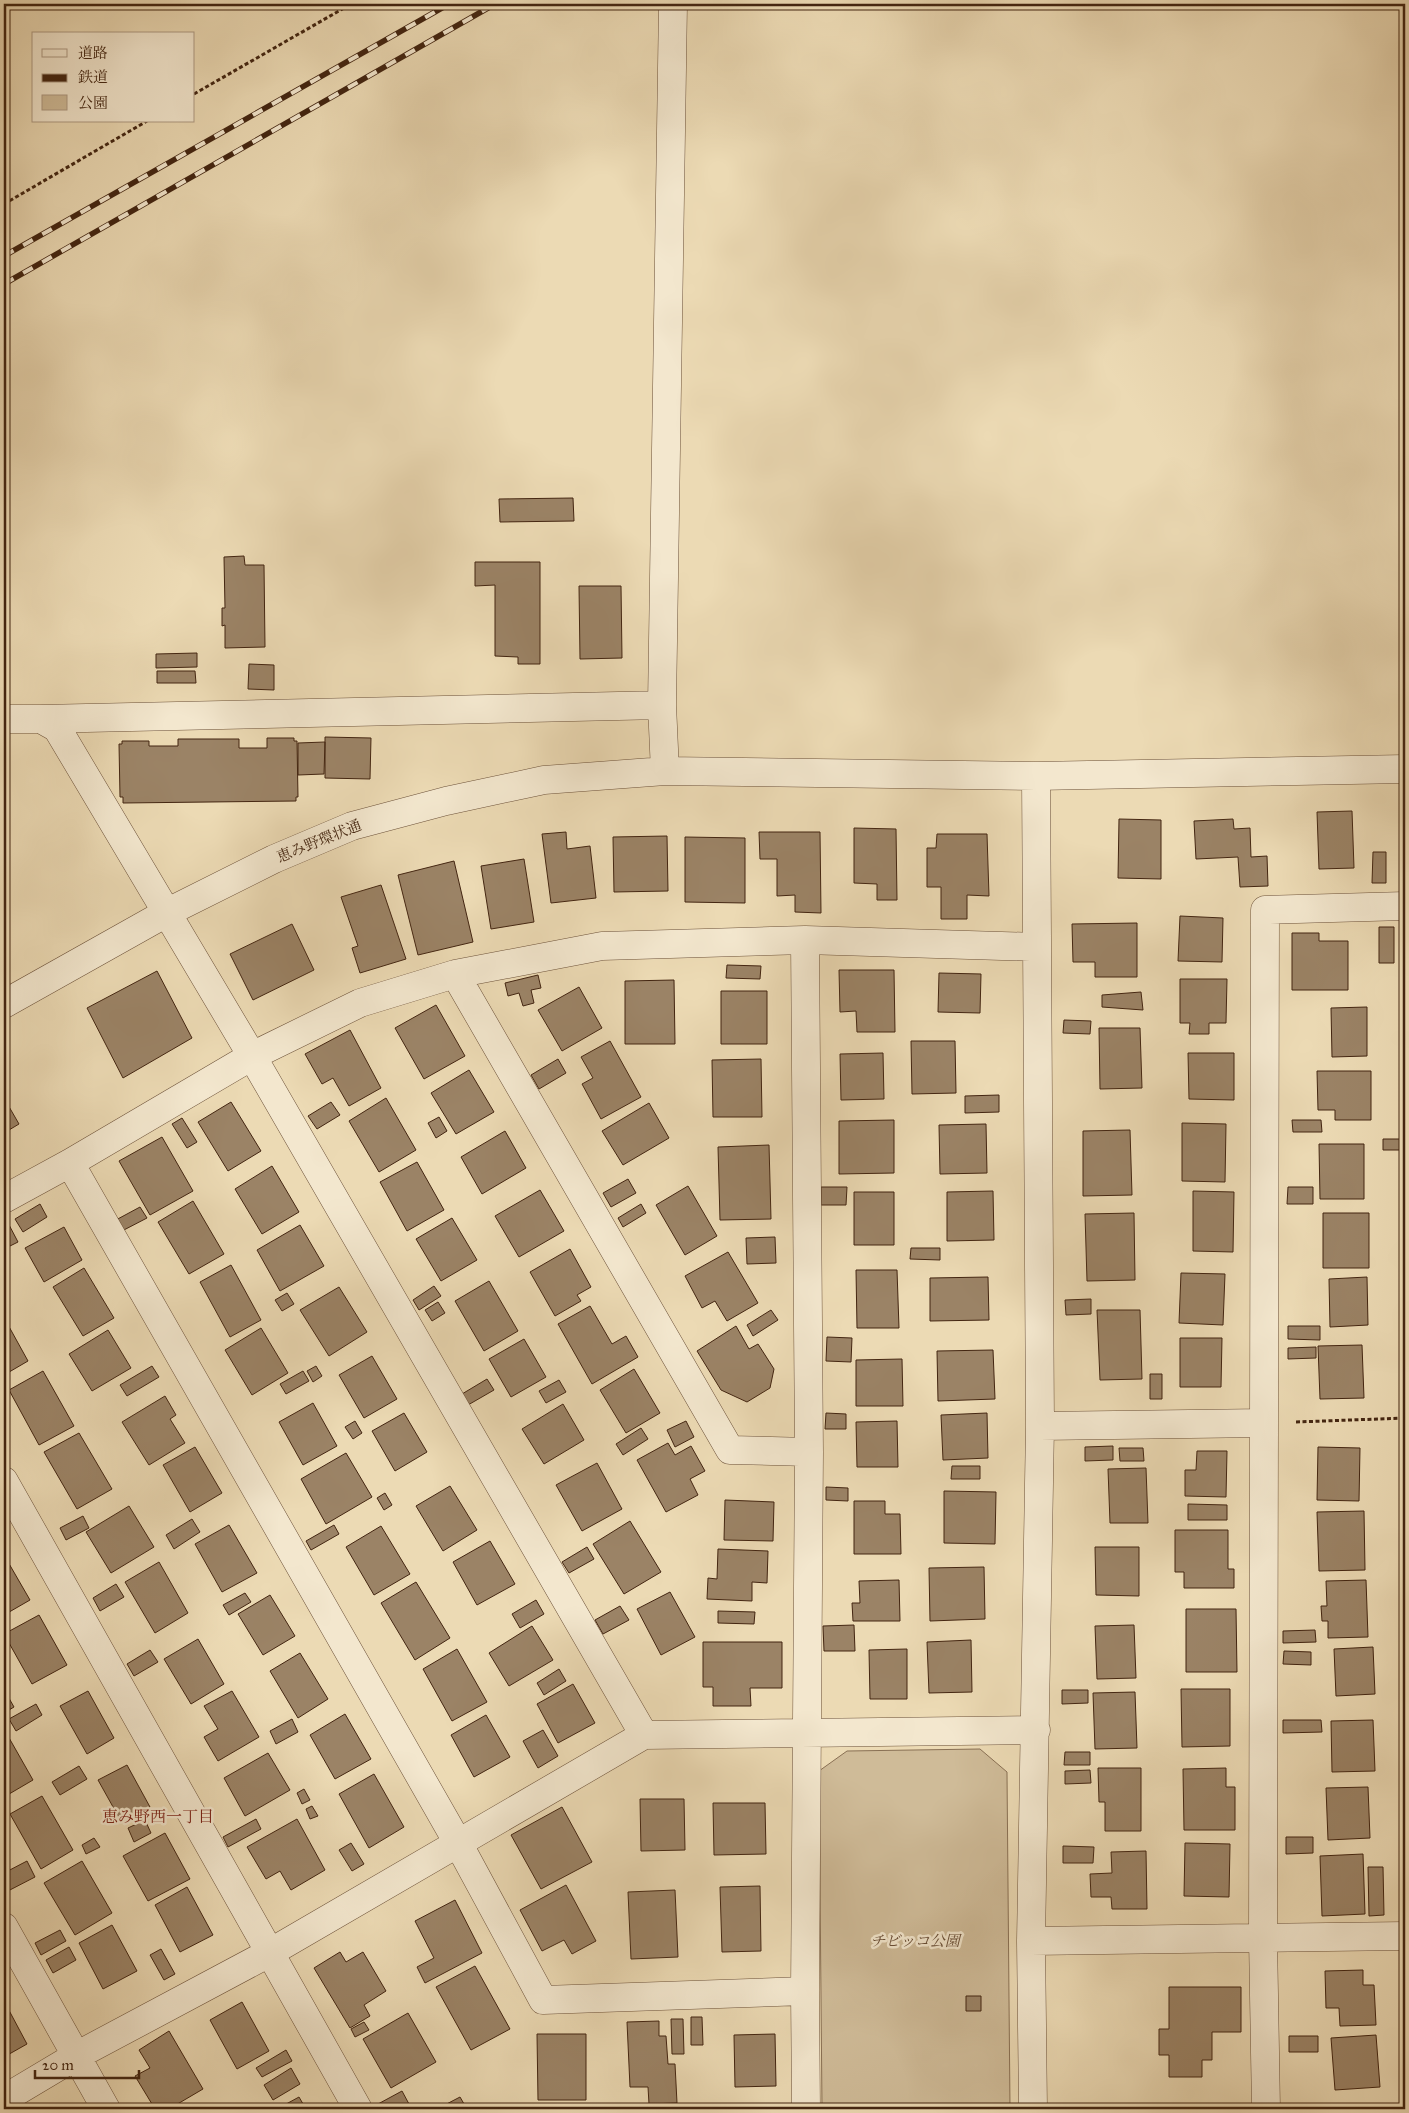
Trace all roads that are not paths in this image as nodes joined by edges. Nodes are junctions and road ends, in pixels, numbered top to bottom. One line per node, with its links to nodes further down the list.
1 (673, 4): 2 (street)
2 (662, 706): 3 (street); 6 (street)
3 (41, 719): 4 (street); 9 (street)
4 (4, 720)
5 (1405, 769): 7 (street, 恵み野環状通)
6 (666, 771): 7 (street, 恵み野環状通); 9 (street, 恵み野環状通)
7 (1036, 776): 11 (street)
8 (1405, 906): 17 (street)
9 (168, 912): 13 (street, 恵み野環状通); 14 (street)
10 (805, 940): 11 (street); 12 (street); 19 (street)
11 (1037, 947): 18 (street)
12 (456, 974): 14 (street); 19 (street)
13 (4, 1004)
14 (252, 1056): 15 (street); 23 (street)
15 (70, 1163): 16 (street); 24 (street)
16 (4, 1200)
17 (1264, 1423): 18 (street); 27 (street)
18 (1040, 1426): 21 (street)
19 (809, 1452): 22 (street)
20 (4, 1481): 29 (street)
21 (1036, 1730): 22 (street); 28 (street)
22 (806, 1734): 23 (street); 30 (street)
23 (644, 1735): 24 (street)
24 (458, 1844): 29 (street); 30 (street)
25 (4, 1927): 31 (street)
26 (1405, 1936): 27 (street)
27 (1263, 1938): 28 (street); 37 (street)
28 (1031, 1941): 36 (street)
29 (271, 1952): 31 (street); 34 (street)
30 (805, 1991): 35 (street)
31 (76, 2056): 32 (street); 33 (street)
32 (4, 2099)
33 (106, 2109)
34 (358, 2109)
35 (806, 2109)
36 (1033, 2109)
37 (1266, 2109)

